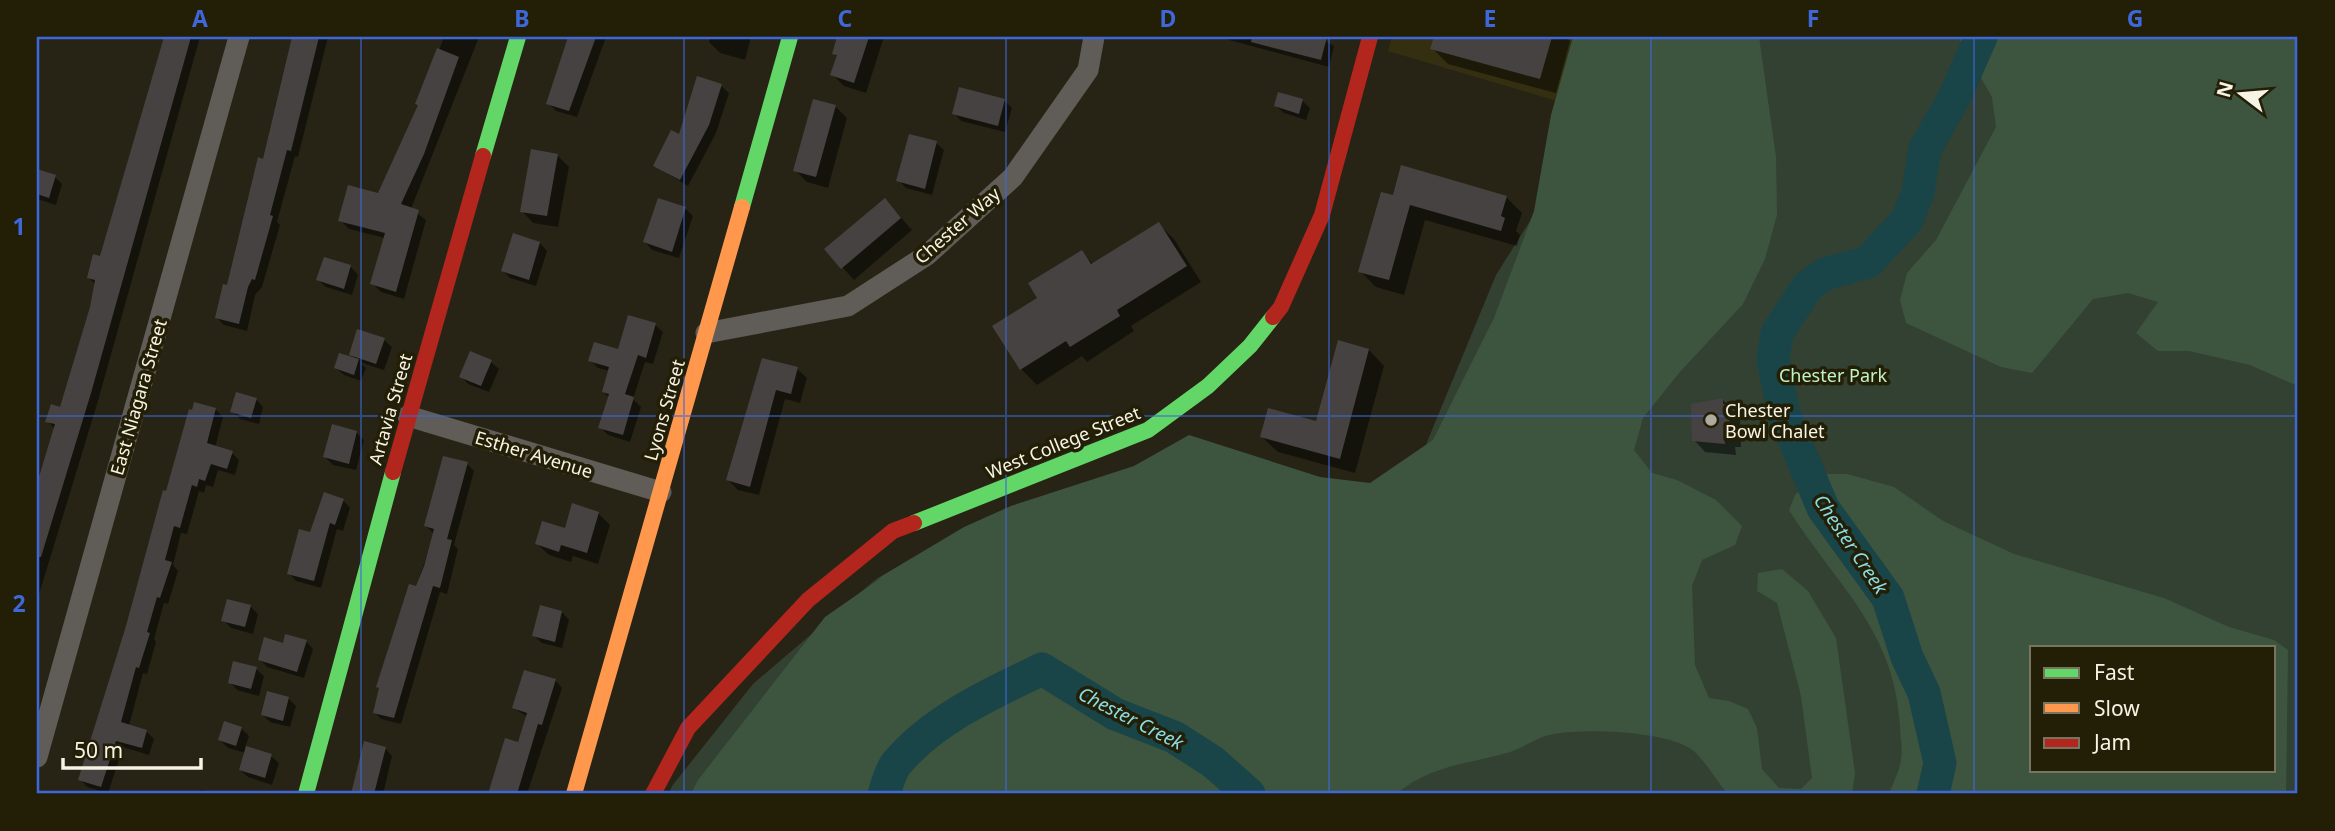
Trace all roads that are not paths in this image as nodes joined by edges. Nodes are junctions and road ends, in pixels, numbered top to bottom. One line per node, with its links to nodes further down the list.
1 (239, 37): 9 (street, East Niagara Street)
2 (518, 37): 7 (street, Artavia Street)
3 (790, 37): 6 (street, Lyons Street)
4 (1094, 37): 6 (street, Chester Way)
5 (1370, 37): 12 (street, West College Street)
6 (706, 333): 8 (street, Lyons Street)
7 (408, 416): 8 (street, Esther Avenue); 10 (street, Artavia Street)
8 (661, 492): 11 (street, Lyons Street)
9 (37, 757)
10 (306, 794)
11 (574, 794)
12 (653, 794)

